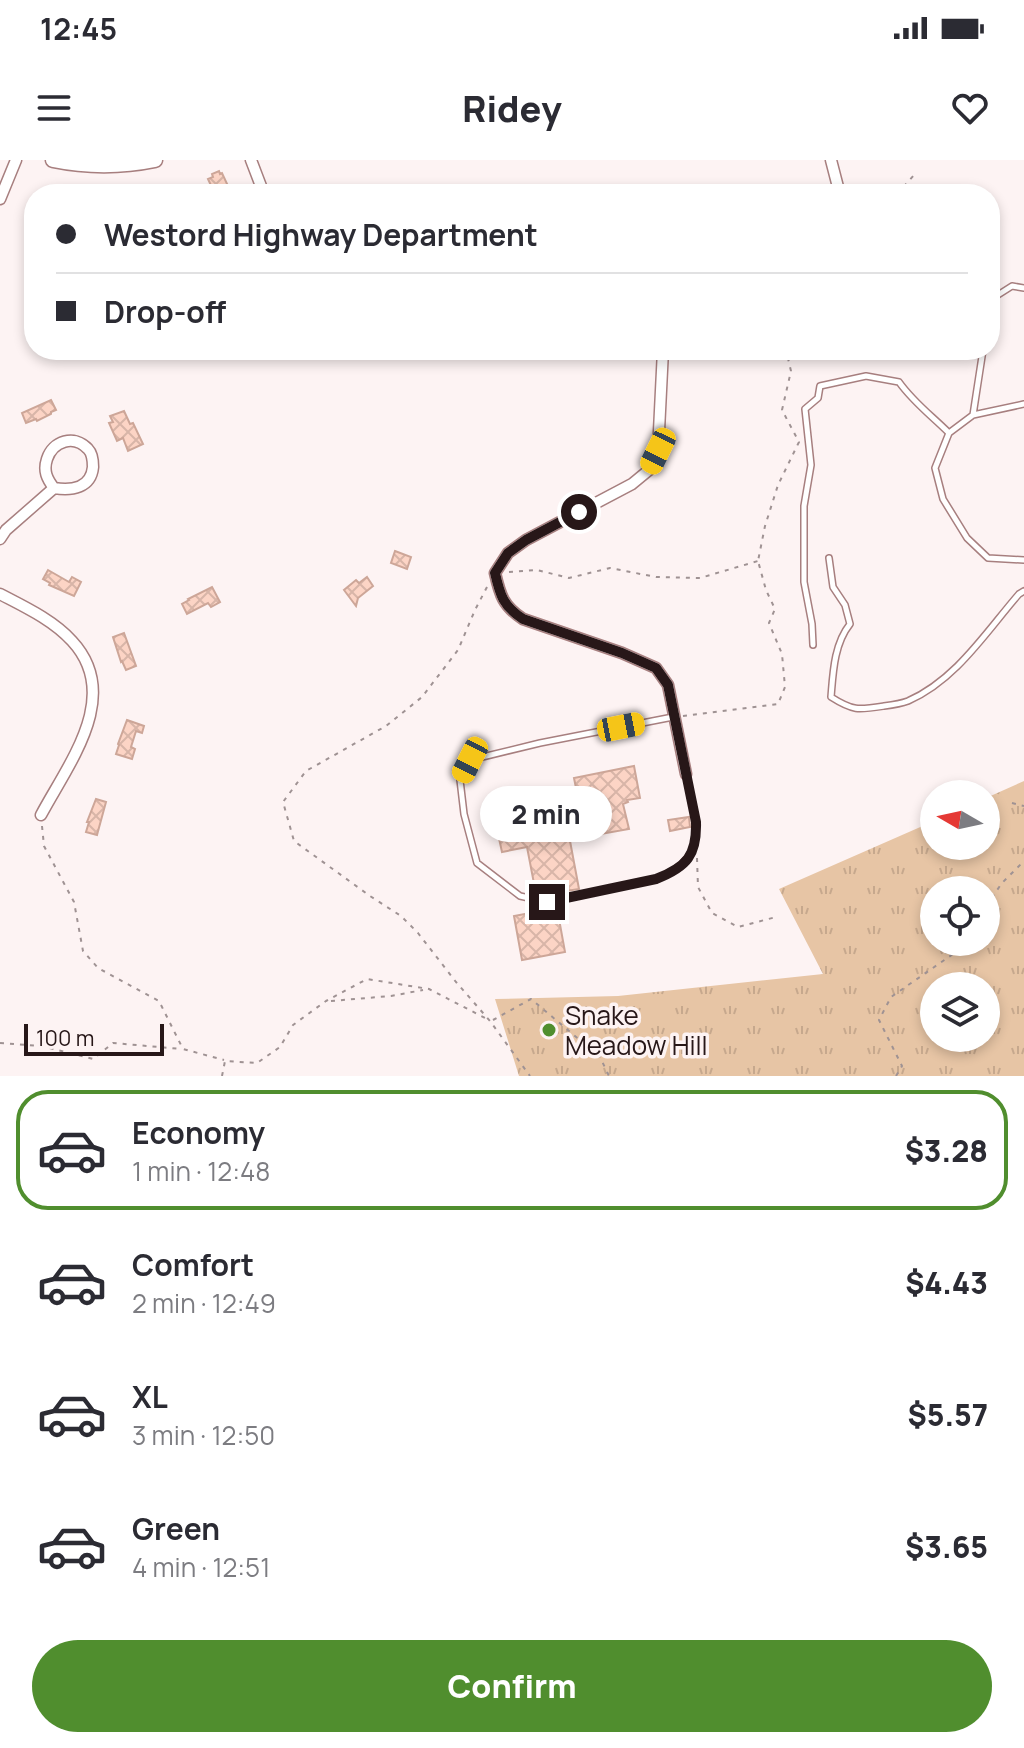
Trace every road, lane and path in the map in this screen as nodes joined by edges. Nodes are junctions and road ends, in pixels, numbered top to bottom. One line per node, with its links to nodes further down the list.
1 (16, 160): 10 (street)
2 (53, 160): 3 (main road)
3 (155, 160)
4 (251, 160): 7 (street)
5 (831, 160): 8 (street)
6 (915, 174): 9 (path)
7 (260, 184)
8 (837, 184)
9 (906, 184)
10 (0, 199)
11 (1024, 288): 12 (lane)
12 (1000, 294)
13 (663, 360): 24 (street)
14 (788, 360): 23 (path)
15 (981, 360): 17 (lane)
16 (1024, 404): 17 (lane)
17 (973, 415): 18 (lane)
18 (949, 433): 22 (lane); 27 (lane)
19 (54, 488): 19 (street); 20 (street)
20 (0, 539)
21 (829, 558): 25 (lane)
22 (1024, 560)
23 (758, 561): 24 (path); 28 (path)
24 (495, 573): 28 (street); 40 (path)
25 (1024, 591)
26 (0, 594): 32 (street)
27 (813, 645)
28 (674, 717): 29 (street); 33 (lane)
29 (686, 774): 33 (lane)
30 (1012, 803): 31 (path)
31 (1024, 806)
32 (41, 815): 42 (path)
33 (697, 841): 36 (path)
34 (1024, 861): 35 (path)
35 (1000, 886)
36 (776, 917)
37 (950, 956): 47 (path)
38 (429, 989): 39 (path); 39 (path); 40 (path)
39 (326, 1001): 43 (path)
40 (490, 1021): 45 (path); 46 (path)
41 (0, 1043): 42 (path)
42 (183, 1049): 43 (path)
43 (225, 1061): 44 (path)
44 (222, 1076)
45 (530, 1076)
46 (609, 1076)
47 (896, 1076)

